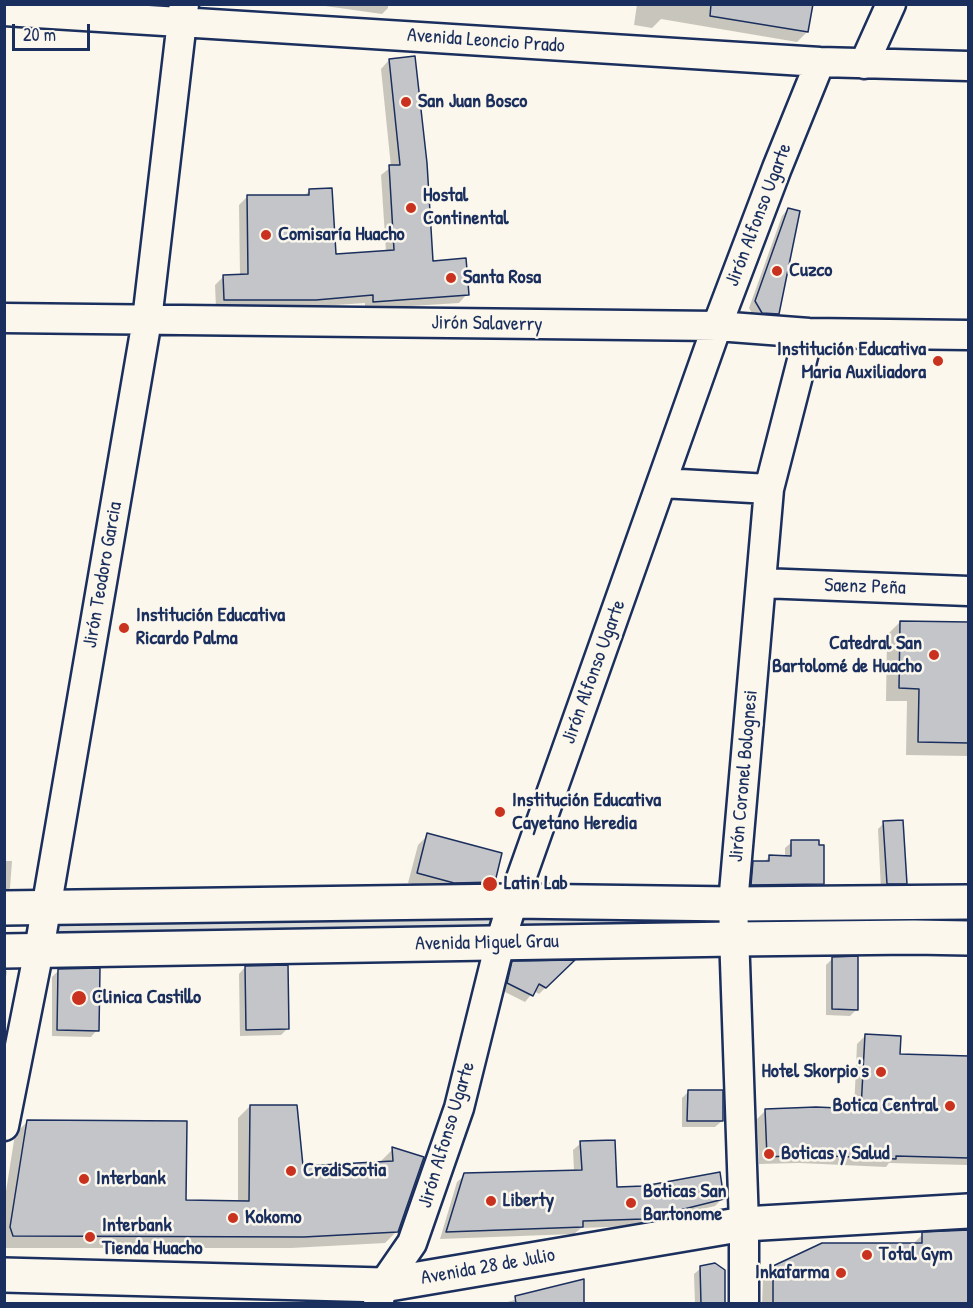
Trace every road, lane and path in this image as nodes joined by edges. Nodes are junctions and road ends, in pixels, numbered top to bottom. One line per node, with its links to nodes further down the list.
1 (891, 4): 5 (street)
2 (4, 11): 3 (street, Avenida Leoncio Prado)
3 (183, 13): 4 (street, Avenida Leoncio Prado); 8 (street, Jirón Teodoro Garcia)
4 (820, 62): 5 (street, Avenida Leoncio Prado); 9 (street, Jirón Alfonso Ugarte)
5 (864, 64): 6 (street, Avenida Leoncio Prado)
6 (969, 66)
7 (4, 318): 8 (street, Jirón Salaverry)
8 (147, 320): 9 (street, Jirón Salaverry); 20 (street, Jirón Teodoro Garcia)
9 (717, 326): 10 (street, Jirón Salaverry); 12 (street, Jirón Alfonso Ugarte)
10 (809, 333): 11 (street, Jirón Salaverry); 13 (street, Jirón Coronel Bolognesi)
11 (969, 335)
12 (662, 483): 13 (street); 16 (street, Jirón Alfonso Ugarte)
13 (769, 489): 14 (street, Jirón Coronel Bolognesi)
14 (761, 583): 15 (street, Saenz Peña); 18 (street, Jirón Coronel Bolognesi)
15 (969, 591)
16 (513, 901): 18 (street, Avenida Miguel Grau); 20 (street, Avenida Miguel Grau); 23 (street, Jirón Alfonso Ugarte)
17 (969, 902): 18 (street, Avenida Miguel Grau)
18 (733, 904): 22 (street, Jirón Coronel Bolognesi)
19 (4, 908): 20 (street, Avenida Miguel Grau)
20 (45, 908): 24 (street, Jirón Teodoro Garcia)
21 (969, 938): 22 (street, Avenida Miguel Grau)
22 (734, 939): 23 (street, Avenida Miguel Grau); 28 (street, Jirón Coronel Bolognesi)
23 (500, 943): 24 (street, Avenida Miguel Grau); 30 (street, Jirón Alfonso Ugarte)
24 (39, 950): 25 (street, Avenida Miguel Grau); 26 (street, Jirón Teodoro Garcia)
25 (4, 951)
26 (4, 1126)
27 (969, 1211): 28 (street, Avenida 28 de Julio)
28 (744, 1224): 30 (street, Avenida 28 de Julio); 31 (street, Jirón Coronel Bolognesi)
29 (4, 1275): 30 (street, Avenida 28 de Julio)
30 (381, 1294)
31 (744, 1304)

